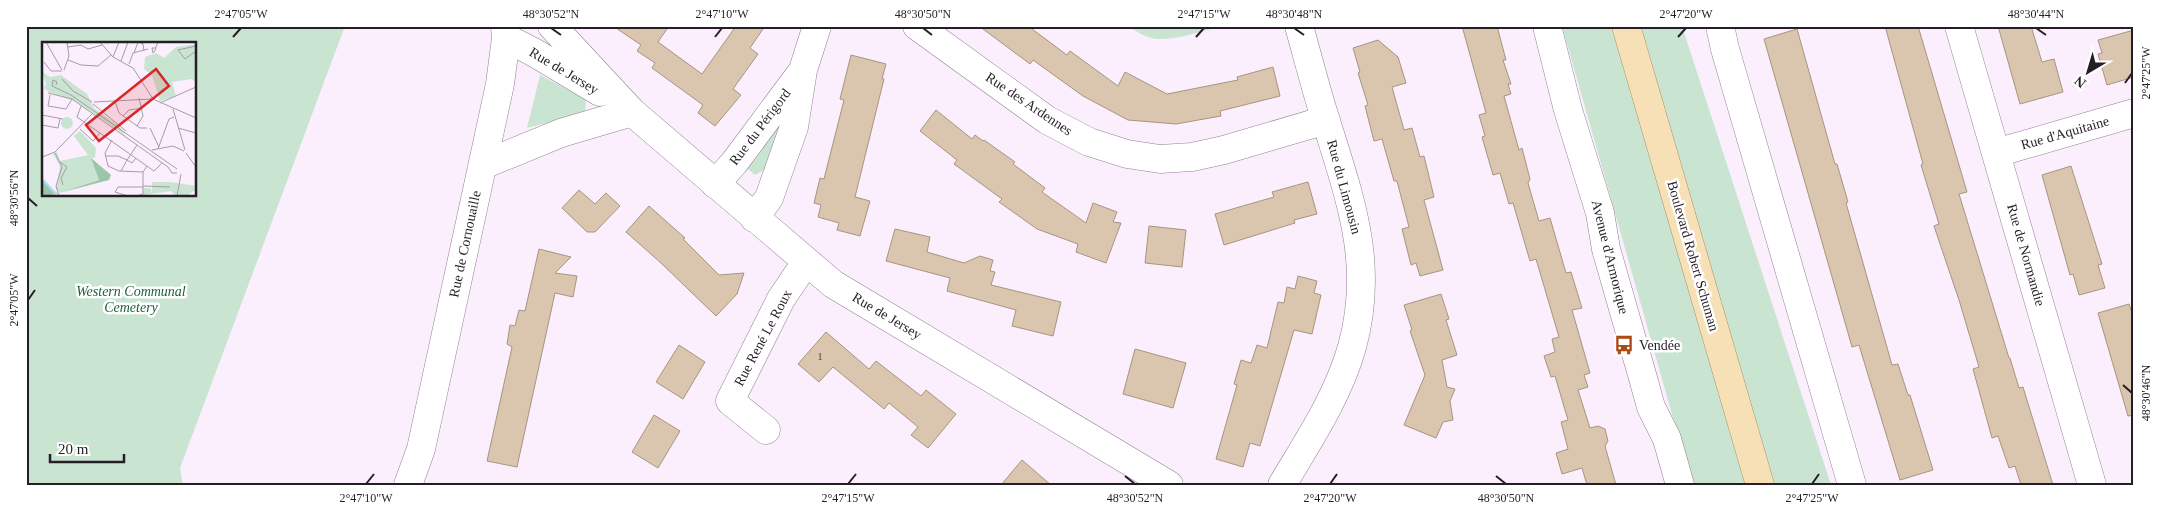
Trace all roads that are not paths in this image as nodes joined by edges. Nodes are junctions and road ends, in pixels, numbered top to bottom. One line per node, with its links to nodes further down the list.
1 (552, 26): 11 (street, Rue de Jersey)
2 (817, 26): 10 (street, Rue du Périgord)
3 (917, 26): 13 (street, Rue des Ardennes)
4 (1299, 26): 13 (street, Rue du Limousin)
5 (1547, 26): 25 (street, Avenue d'Armorique)
6 (1626, 26): 26 (main road, Boulevard Robert Schuman)
7 (1720, 26): 27 (street)
8 (1959, 26): 14 (street, Rue de Normandie)
9 (505, 32): 11 (street, Rue de Jersey); 15 (street, Rue de Cornouaille)
10 (804, 70): 16 (street, Rue du Périgord); 17 (street, Rue du Périgord)
11 (632, 112): 15 (street); 16 (street, Rue de Jersey)
12 (2134, 113): 14 (street, Rue d'Aquitaine)
13 (1326, 120): 24 (street, Rue du Limousin)
14 (1996, 153): 28 (street, Rue de Normandie)
15 (483, 165): 20 (street, Rue de Cornouaille)
16 (715, 184): 17 (street, Rue de Jersey)
17 (754, 218): 18 (street, Rue de Jersey)
18 (806, 262): 19 (street, Rue René Le Roux); 23 (street, Rue de Jersey)
19 (766, 430)
20 (421, 449): 21 (street, Rue de Cornouaille); 22 (street, Rue de Cornouaille)
21 (408, 485)
22 (422, 485)
23 (1169, 485)
24 (1282, 485)
25 (1680, 485)
26 (1760, 485)
27 (1852, 485)
28 (2092, 485)

